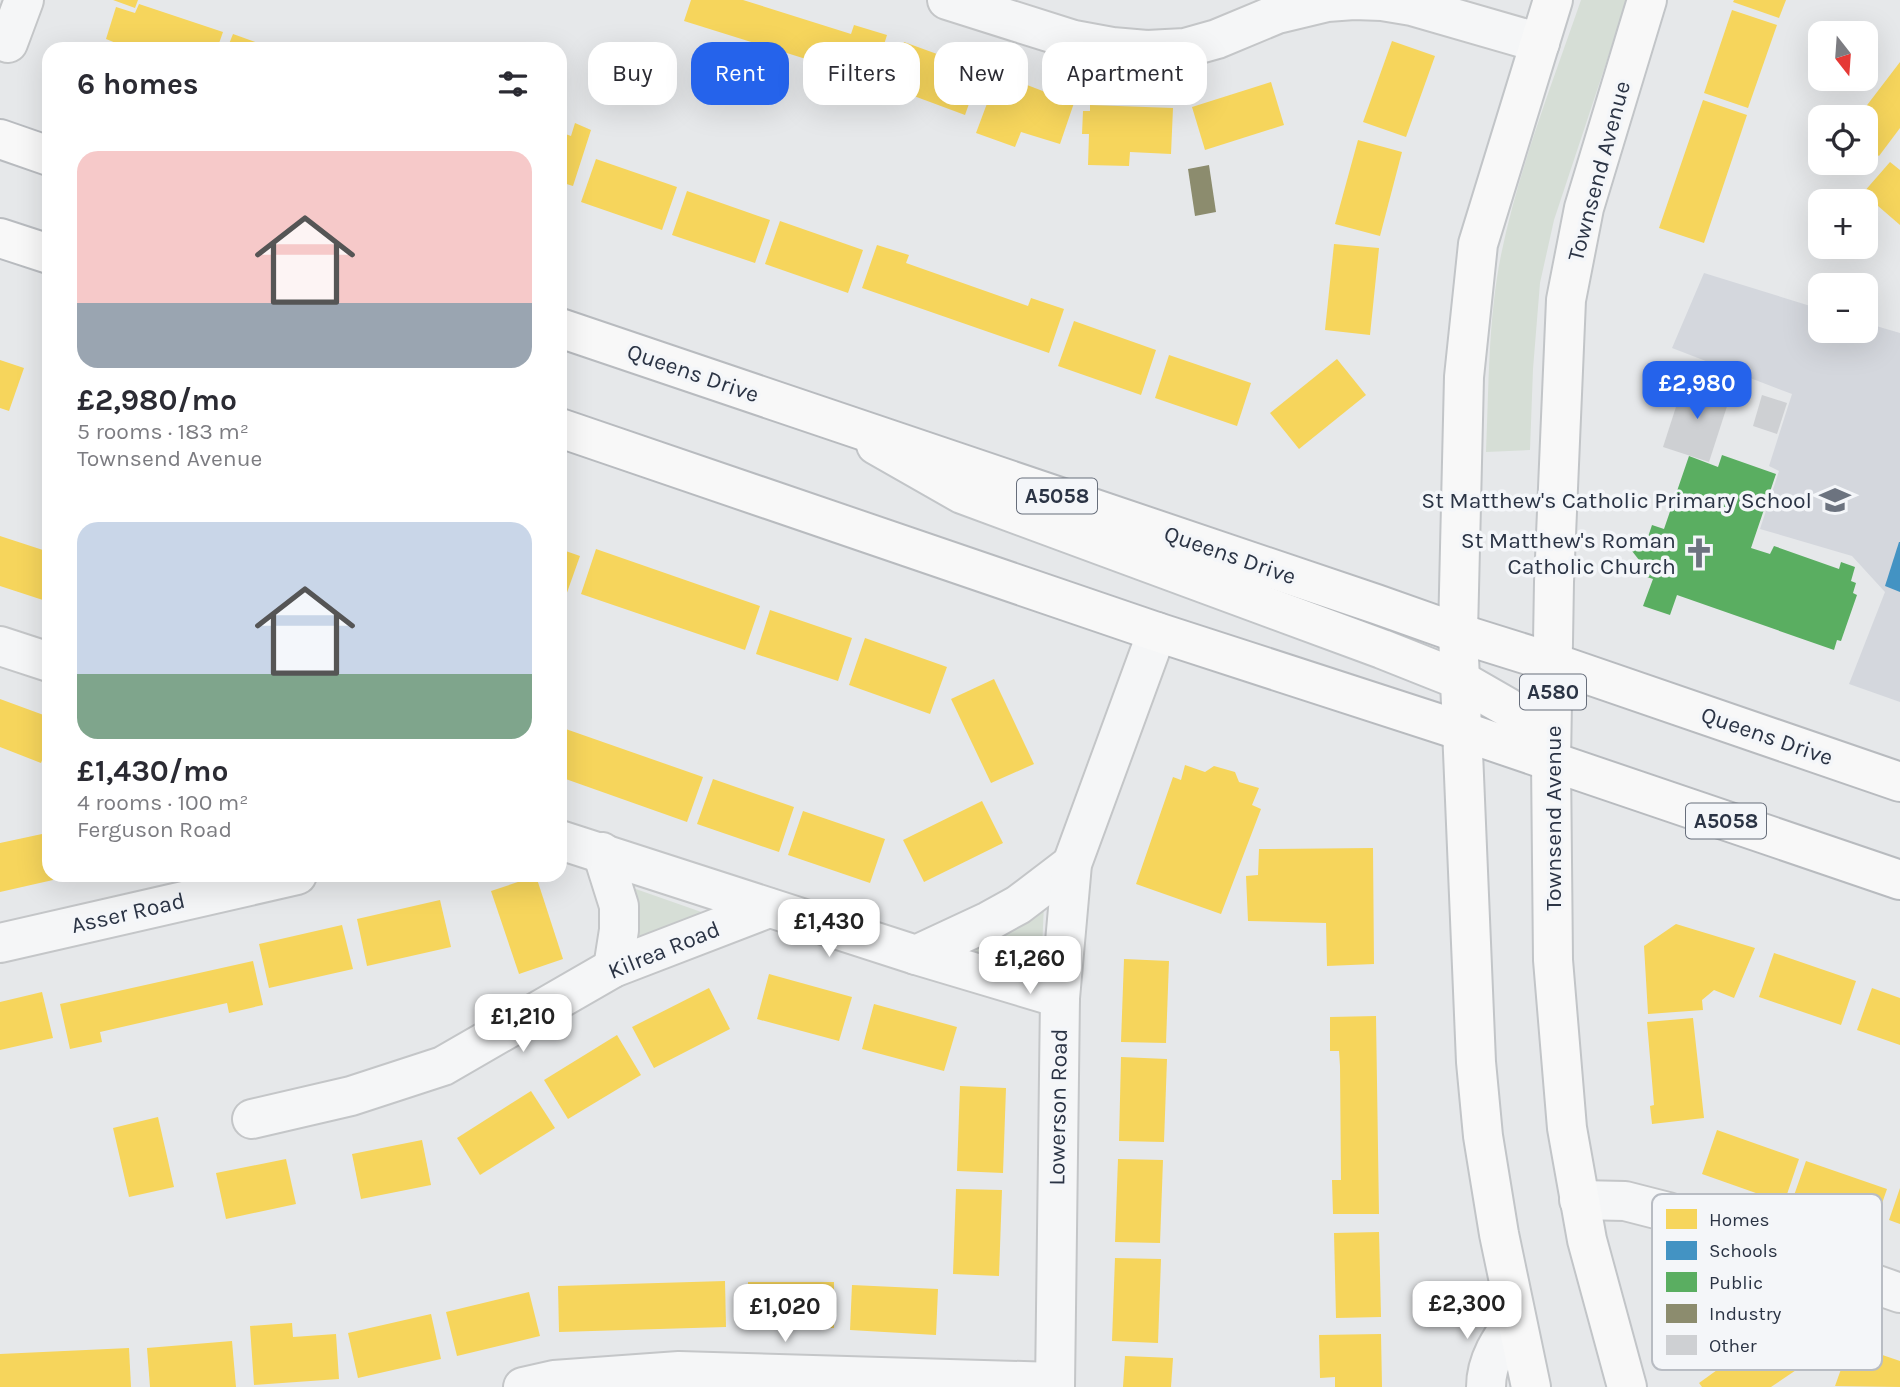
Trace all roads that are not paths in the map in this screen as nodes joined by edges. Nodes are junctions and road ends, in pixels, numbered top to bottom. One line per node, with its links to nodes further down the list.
1 (24, 0): 5 (street)
2 (947, 0): 6 (street)
3 (1553, 0): 6 (main road)
4 (1647, 0): 18 (main road, Townsend Avenue / A580)
5 (8, 43)
6 (1539, 43): 15 (main road)
7 (0, 139): 8 (main road)
8 (42, 154)
9 (0, 238): 10 (main road)
10 (42, 252)
11 (567, 330): 12 (main road, Queens Drive / A5058)
12 (831, 420): 15 (main road, Queens Drive / A5058); 19 (main road)
13 (567, 430): 14 (main road, A5058)
14 (1157, 632): 20 (main road, A5058); 25 (street, Lowerson Road)
15 (1458, 634): 18 (main road, Queens Drive / A5058); 19 (main road)
16 (0, 646): 17 (street)
17 (42, 660)
18 (1554, 663): 21 (main road, Townsend Avenue / A580); 22 (main road, Queens Drive / A5058)
19 (1460, 680): 20 (main road); 21 (main road)
20 (1462, 731): 21 (main road, A5058); 38 (main road)
21 (1551, 761): 26 (main road, A5058); 34 (main road, Townsend Avenue / A580)
22 (1900, 782)
23 (567, 841): 24 (street)
24 (602, 852): 28 (street); 31 (street)
25 (1072, 864): 30 (street); 32 (street, Lowerson Road)
26 (1900, 880)
27 (267, 882): 29 (street, Asser Road)
28 (769, 908): 30 (street); 31 (street, Kilrea Road)
29 (0, 943)
30 (916, 955): 32 (street)
31 (613, 968): 33 (street, Kilrea Road)
32 (1060, 998): 39 (street, Lowerson Road)
33 (252, 1119)
34 (1579, 1200): 35 (street); 43 (main road, Townsend Avenue / A580)
35 (1652, 1208)
36 (1882, 1287): 37 (street)
37 (1900, 1293)
38 (1516, 1318): 41 (street); 42 (main road)
39 (1055, 1385): 40 (street)
40 (523, 1387)
41 (1486, 1387)
42 (1531, 1387)
43 (1628, 1387)

